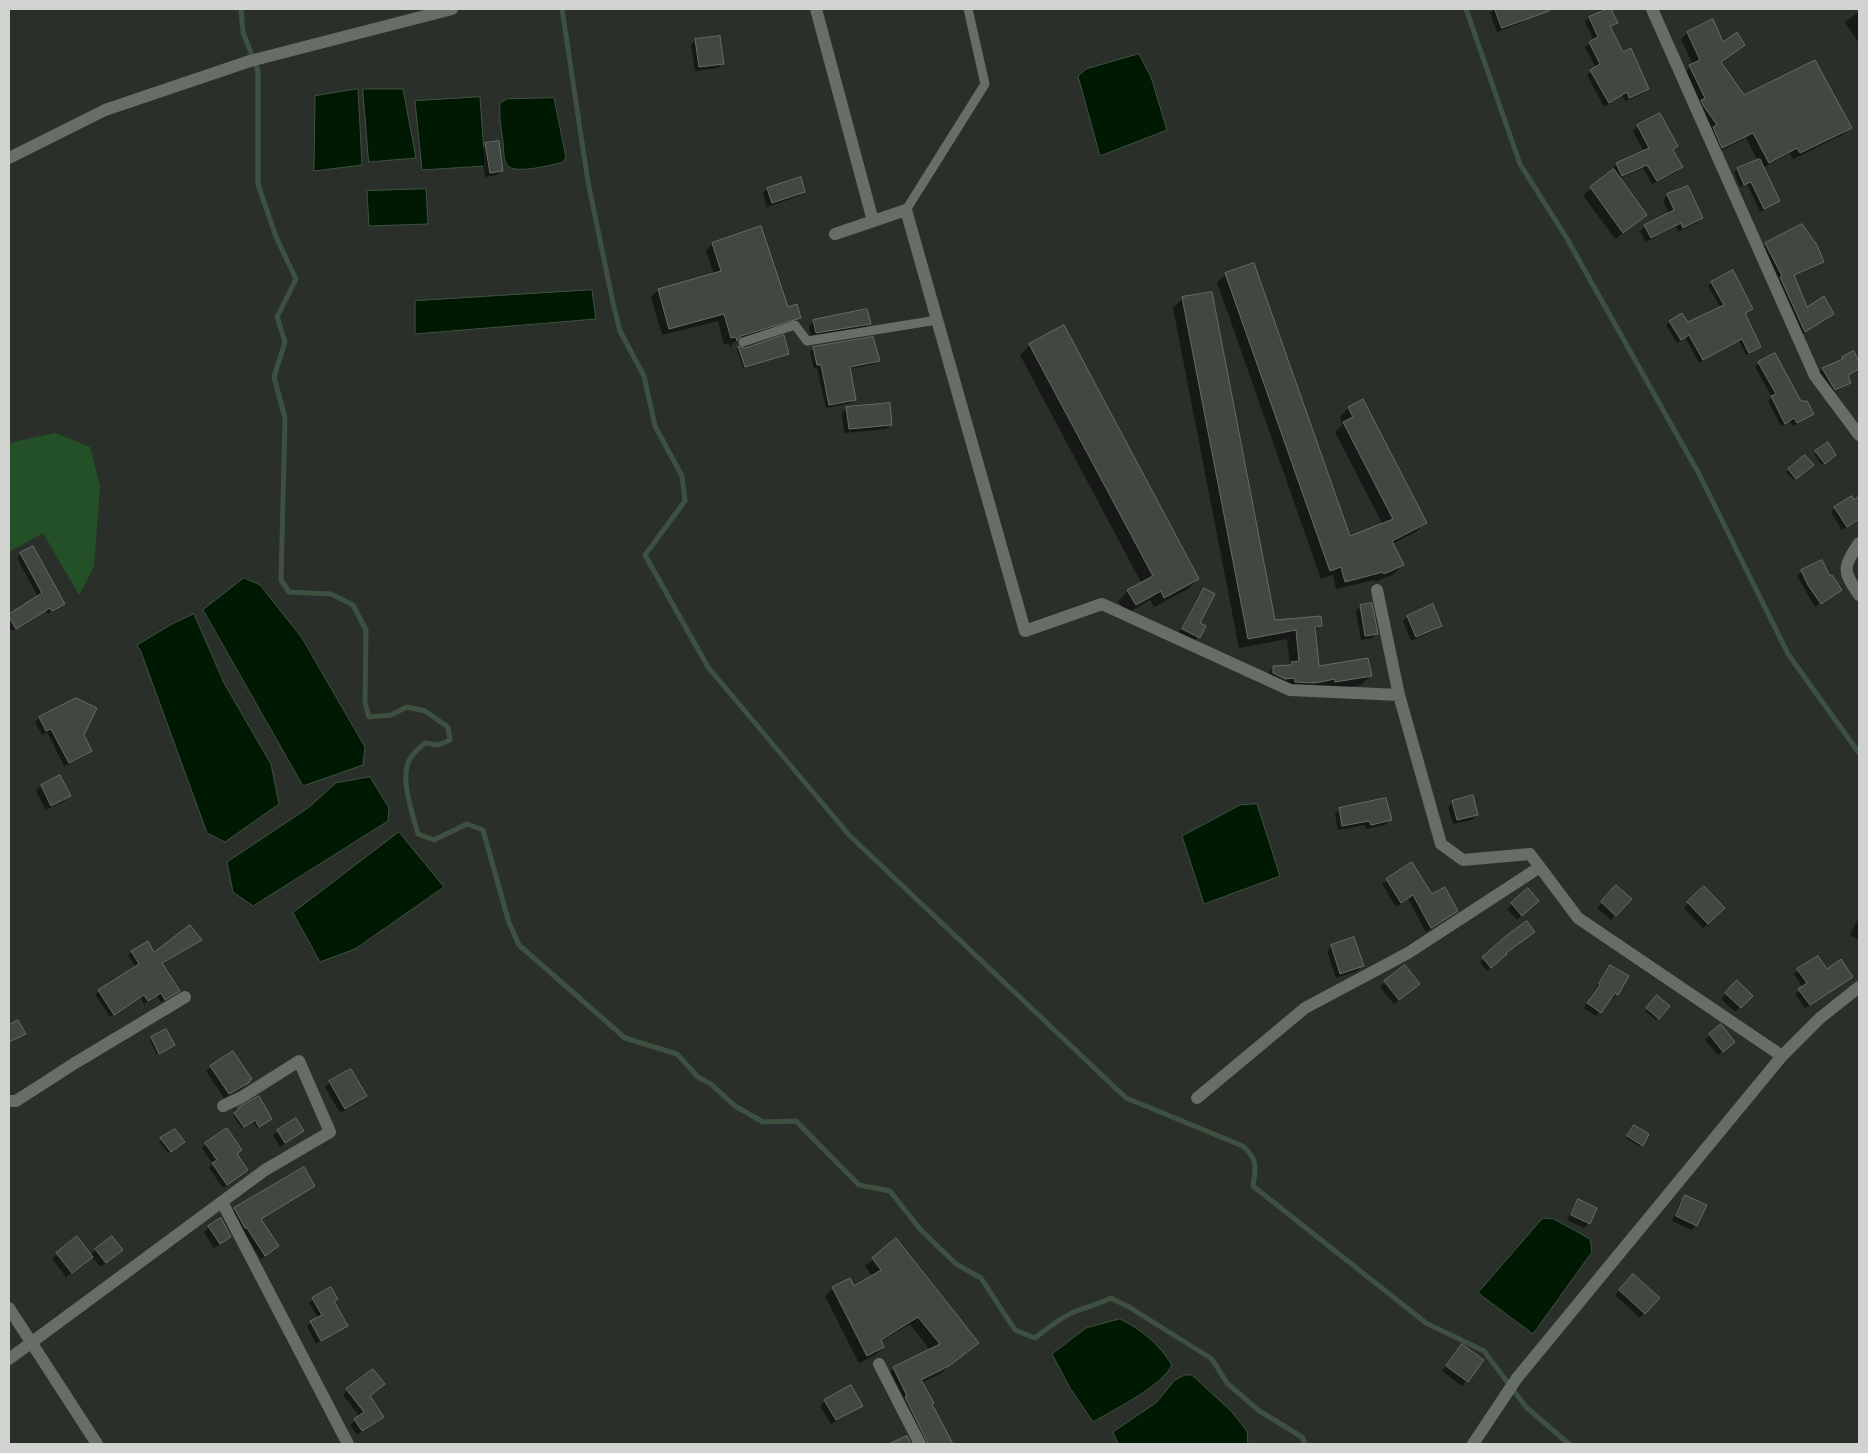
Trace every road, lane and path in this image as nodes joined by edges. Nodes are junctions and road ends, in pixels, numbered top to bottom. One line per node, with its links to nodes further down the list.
1 (452, 9): 5 (street)
2 (816, 9): 7 (street)
3 (968, 9): 6 (lane)
4 (1652, 9): 11 (street)
5 (9, 158)
6 (906, 210): 7 (street); 9 (street)
7 (873, 221): 8 (street)
8 (835, 234)
9 (937, 320): 10 (lane); 15 (street)
10 (743, 342)
11 (1859, 435)
12 (1859, 543): 14 (street)
13 (1377, 590): 15 (street)
14 (1859, 595)
15 (1399, 695): 16 (street)
16 (1540, 867): 19 (street); 20 (street)
17 (1859, 987): 19 (street)
18 (185, 997): 21 (street)
19 (1782, 1056): 30 (street)
20 (1197, 1098)
21 (9, 1101)
22 (223, 1106): 23 (street)
23 (222, 1202): 25 (street); 28 (street)
24 (9, 1308): 27 (street)
25 (9, 1360)
26 (879, 1364): 29 (street)
27 (97, 1444)
28 (348, 1444)
29 (920, 1444)
30 (1473, 1444)

